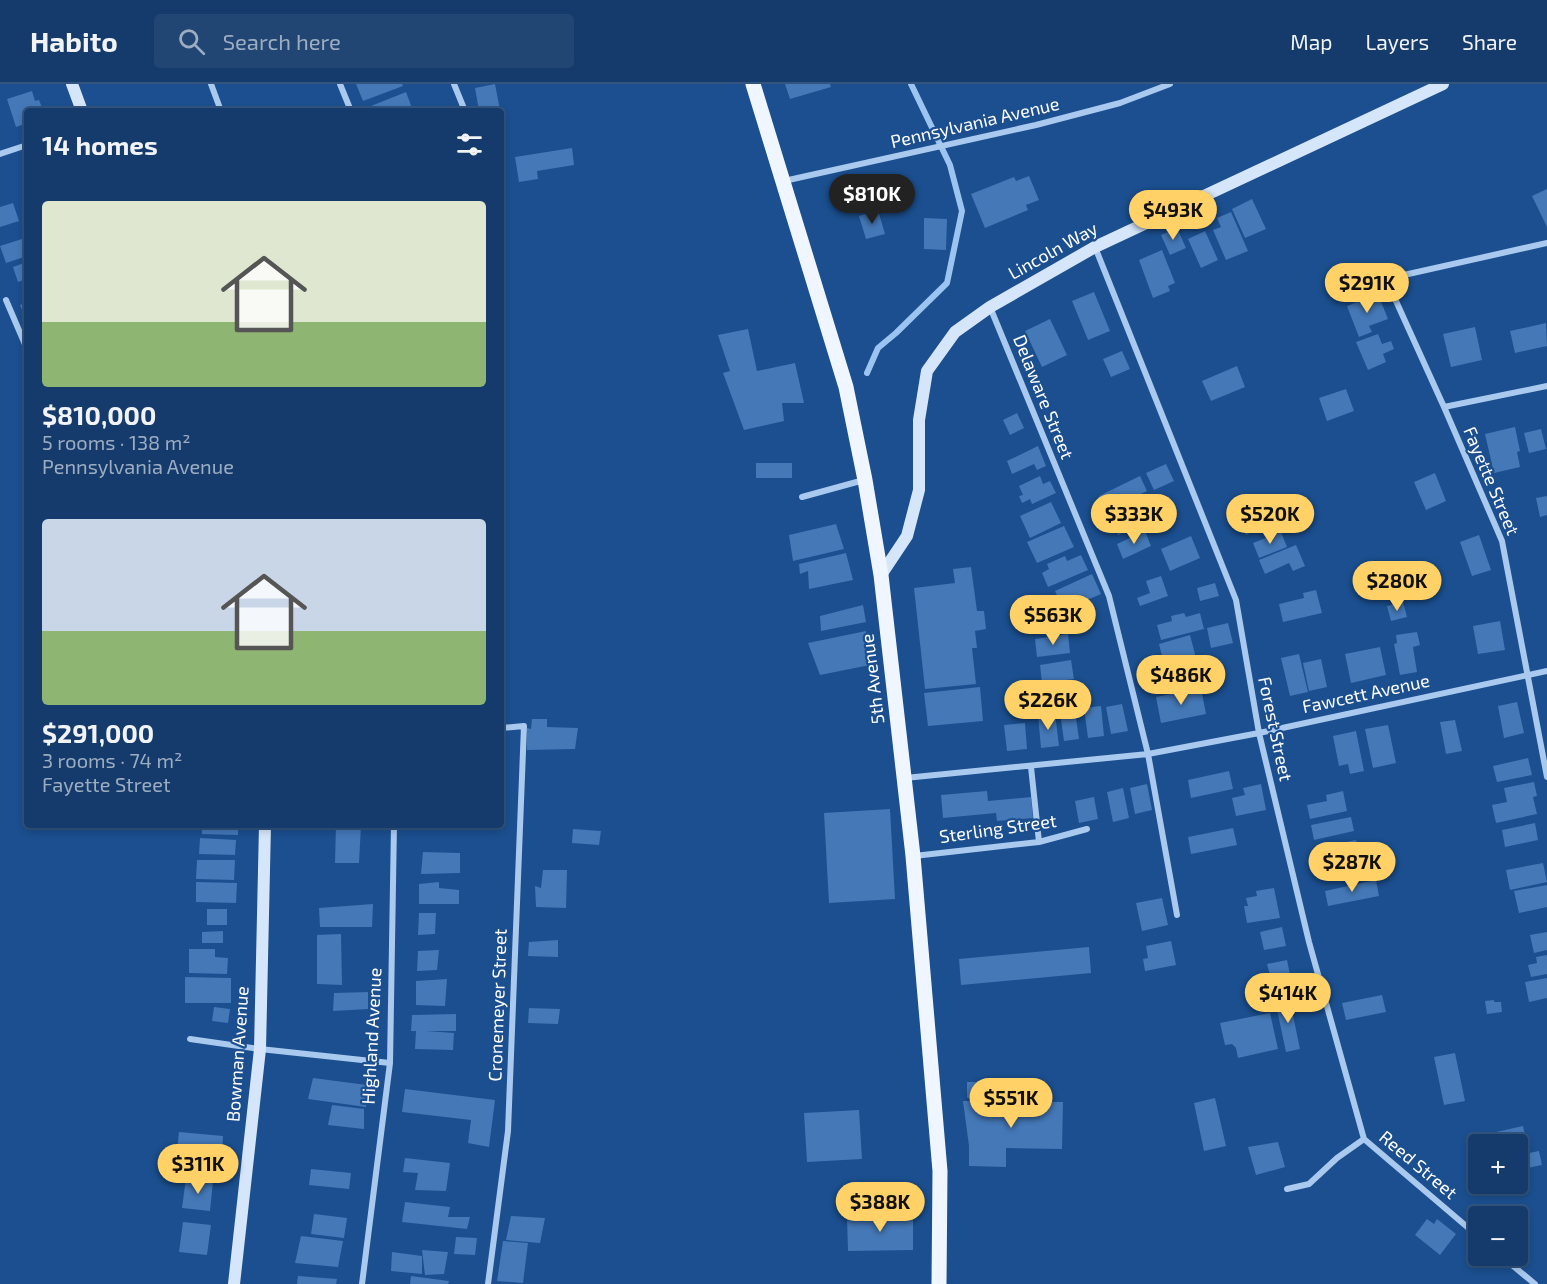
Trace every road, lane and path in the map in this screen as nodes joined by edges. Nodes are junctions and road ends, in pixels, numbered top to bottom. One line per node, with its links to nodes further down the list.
1 (72, 84): 8 (main road)
2 (211, 84): 9 (street)
3 (340, 84): 10 (street)
4 (454, 84): 11 (street)
5 (753, 84): 14 (main road, 5th Avenue)
6 (1170, 84): 14 (street, Pennsylvania Avenue)
7 (1443, 84): 16 (main road, Lincoln Way)
8 (81, 108)
9 (220, 108)
10 (350, 108)
11 (464, 108)
12 (24, 146): 13 (street)
13 (0, 154)
14 (783, 181): 22 (main road, 5th Avenue)
15 (1547, 243): 21 (street, Fayette Street)
16 (1095, 247): 18 (main road, Lincoln Way); 28 (street, Forest Street)
17 (6, 300): 19 (street)
18 (990, 307): 24 (main road, Lincoln Way); 29 (street, Delaware Street)
19 (24, 342)
20 (1547, 386): 21 (street)
21 (1444, 407): 26 (street, Fayette Street)
22 (865, 480): 23 (street); 24 (main road, 5th Avenue)
23 (802, 496)
24 (881, 575): 32 (main road, 5th Avenue)
25 (1547, 670): 26 (street, Fawcett Avenue)
26 (1527, 675): 28 (street, Fawcett Avenue); 31 (street, Fayette Street)
27 (504, 728): 48 (street, Cronemeyer Street)
28 (1259, 733): 29 (street, Fawcett Avenue); 42 (street, Forest Street)
29 (1148, 754): 30 (street, Fawcett Avenue); 38 (street, Delaware Street)
30 (1030, 766): 32 (street, Fawcett Avenue); 36 (street)
31 (1547, 777)
32 (904, 778): 37 (main road, 5th Avenue)
33 (265, 828): 40 (main road, Bowman Avenue)
34 (394, 828): 41 (street, Highland Avenue)
35 (1087, 830): 36 (street, Sterling Street)
36 (1039, 842): 37 (street, Sterling Street)
37 (913, 856): 49 (main road, 5th Avenue)
38 (1177, 915)
39 (190, 1039): 40 (street)
40 (260, 1049): 41 (street); 46 (main road, Bowman Avenue)
41 (390, 1063): 47 (street, Highland Avenue)
42 (1364, 1139): 43 (street); 44 (street, Reed Street)
43 (1287, 1189)
44 (1468, 1228)
45 (1513, 1266): 50 (street)
46 (234, 1284)
47 (362, 1284)
48 (488, 1284)
49 (939, 1284)
50 (1534, 1284)

